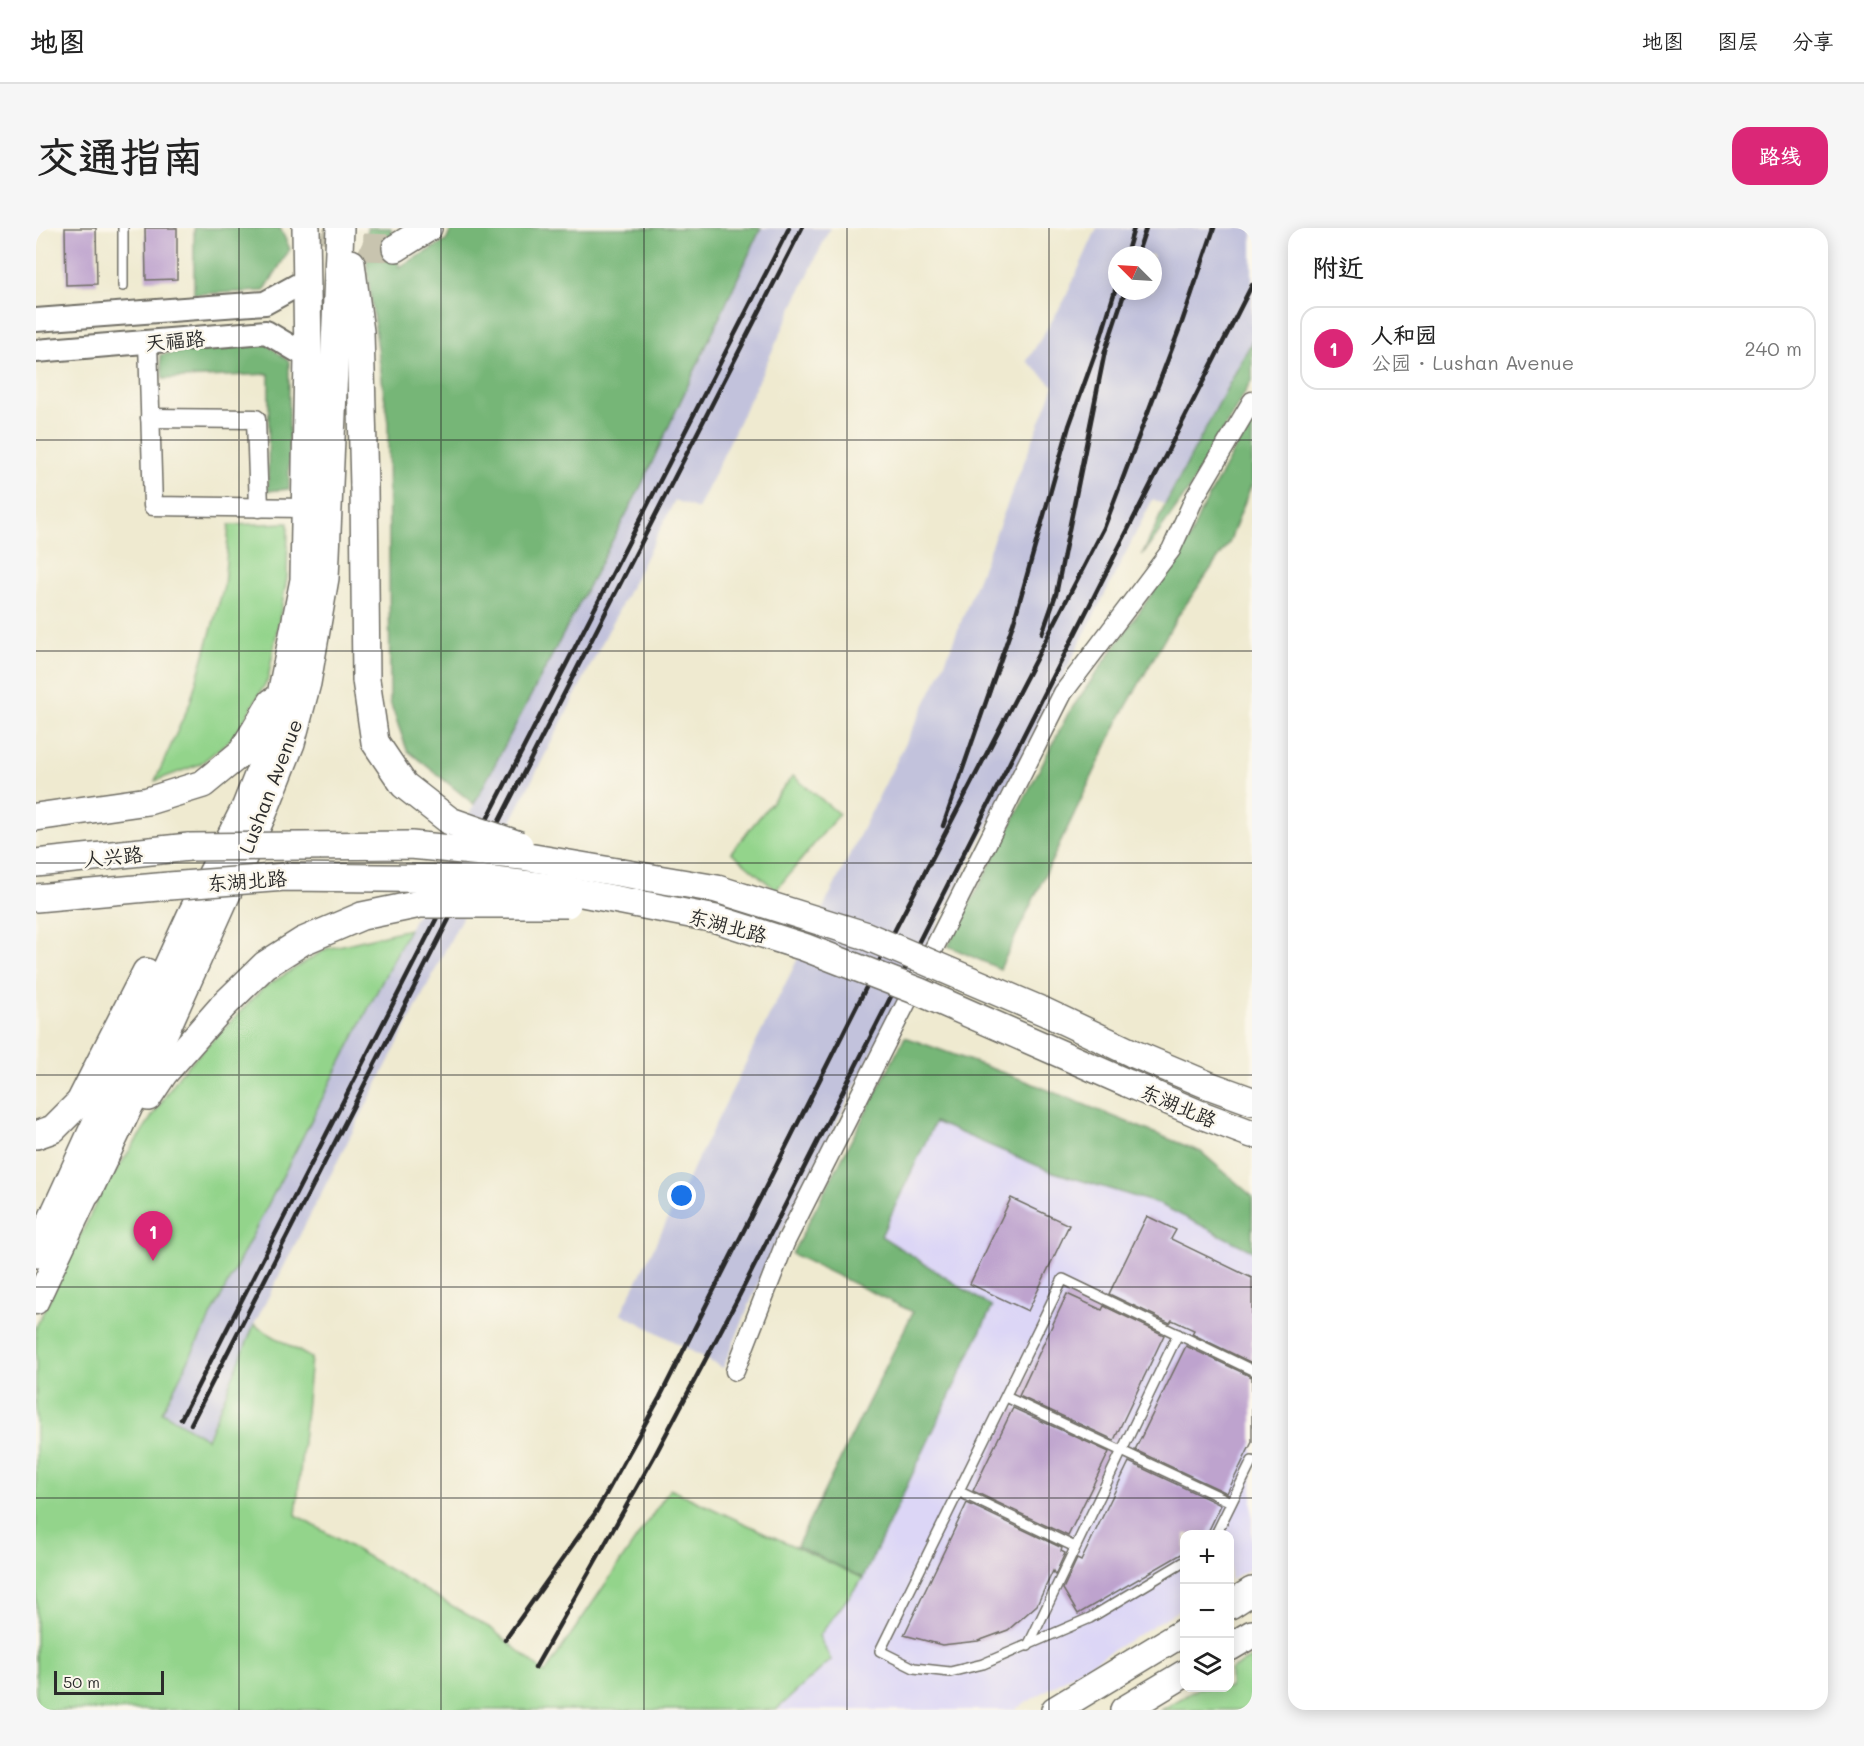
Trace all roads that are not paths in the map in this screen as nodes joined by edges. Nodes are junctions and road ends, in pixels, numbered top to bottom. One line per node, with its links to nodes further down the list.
1 (123, 228): 8 (lane)
2 (306, 228): 7 (main road, Lushan Avenue)
3 (340, 228): 35 (main road, Lushan Avenue)
4 (347, 228): 21 (main road, bridge)
5 (428, 228): 6 (main road)
6 (396, 248)
7 (307, 280): 9 (street, 天福路); 12 (main road, Lushan Avenue)
8 (123, 286)
9 (36, 320)
10 (148, 342): 11 (street, 天福路); 12 (street, 天福路); 14 (street)
11 (36, 351)
12 (308, 357): 16 (main road, Lushan Avenue)
13 (1252, 401): 40 (street)
14 (150, 418): 15 (street); 15 (street)
15 (259, 508): 16 (street)
16 (305, 508): 17 (main road, Lushan Avenue)
17 (287, 677): 18 (main road); 27 (main road, Lushan Avenue)
18 (36, 817)
19 (189, 847): 20 (main road, 人兴路); 21 (main road, 东湖北路, bridge)
20 (36, 862)
21 (571, 863): 28 (main road, 东湖北路, bridge)
22 (169, 886): 23 (main road, 人兴路); 25 (main road, 东湖北路, bridge)
23 (89, 894): 24 (main road, 人兴路); 26 (main road)
24 (36, 898)
25 (639, 904): 31 (main road, 东湖北路, bridge); 35 (main road, bridge)
26 (36, 912)
27 (191, 915): 33 (main road); 36 (main road, Lushan Avenue)
28 (1208, 1086): 29 (street); 30 (main road, 东湖北路)
29 (1252, 1091)
30 (1252, 1101)
31 (1199, 1114): 32 (main road, 东湖北路); 34 (street)
32 (1252, 1134)
33 (36, 1135)
34 (1252, 1148)
35 (88, 1192): 37 (main road, Lushan Avenue)
36 (36, 1254)
37 (36, 1302)
38 (1178, 1334): 39 (lane); 41 (lane); 42 (lane)
39 (1252, 1370)
40 (735, 1371)
41 (1006, 1397): 42 (lane); 44 (lane)
42 (1122, 1451): 45 (lane); 47 (lane)
43 (1252, 1461): 45 (lane)
44 (960, 1492): 47 (lane); 54 (lane)
45 (1232, 1502): 46 (lane)
46 (1218, 1530)
47 (1075, 1547): 54 (lane)
48 (1180, 1565): 54 (lane)
49 (1252, 1592): 50 (main road)
50 (1234, 1603)
51 (1252, 1634): 53 (main road)
52 (1180, 1635): 56 (main road)
53 (1234, 1645)
54 (1028, 1646)
55 (1180, 1677): 57 (main road)
56 (1055, 1710)
57 (1124, 1710)

